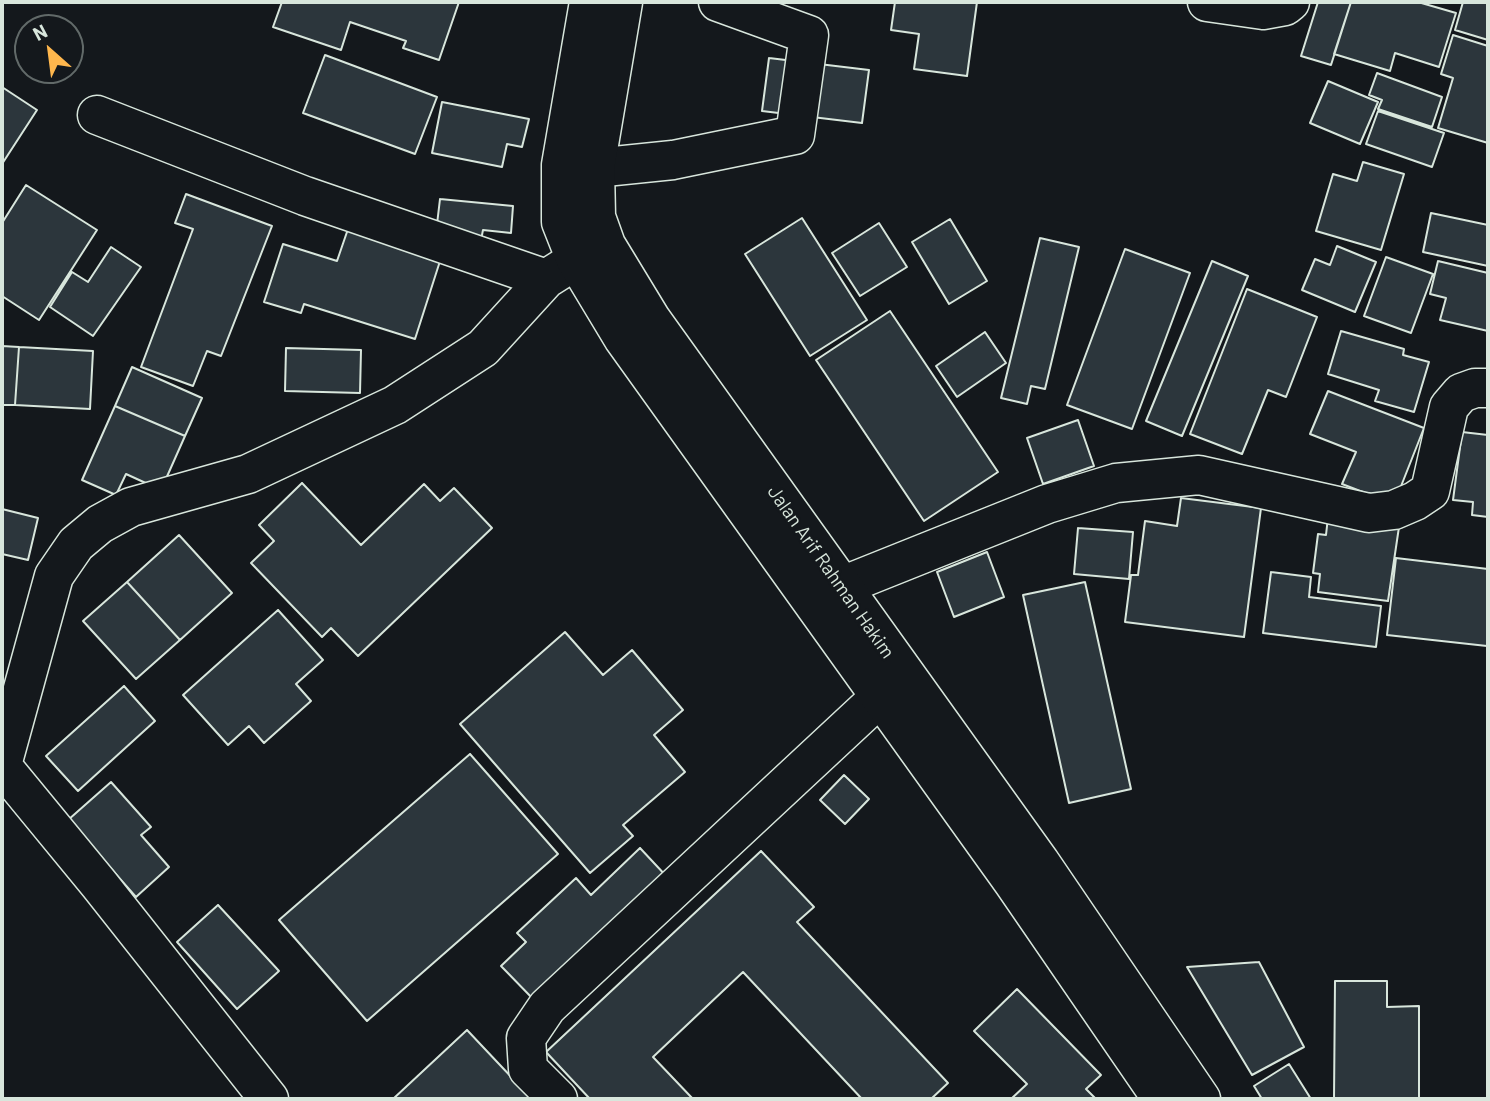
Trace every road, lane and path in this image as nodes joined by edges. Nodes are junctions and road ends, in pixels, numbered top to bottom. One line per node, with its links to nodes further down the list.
1 (589, 2): 7 (main road, Jalan Arif Rahman Hakim)
2 (623, 2): 7 (main road, Jalan Arif Rahman Hakim)
3 (718, 2): 7 (main road)
4 (1207, 2): 5 (main road)
5 (1290, 2)
6 (97, 115): 8 (main road)
7 (578, 166): 8 (main road, Jalan Arif Rahman Hakim); 10 (main road, Jalan Arif Rahman Hakim)
8 (561, 270): 11 (main road, Jalan Arif Rahman Hakim); 12 (main road)
9 (1488, 388): 10 (main road)
10 (842, 586): 11 (main road, Jalan Arif Rahman Hakim)
11 (894, 689): 14 (main road); 15 (main road, Jalan Arif Rahman Hakim); 16 (main road, Jalan Arif Rahman Hakim)
12 (2, 765): 13 (main road)
13 (269, 1099)
14 (558, 1099)
15 (1161, 1099)
16 (1201, 1099)

